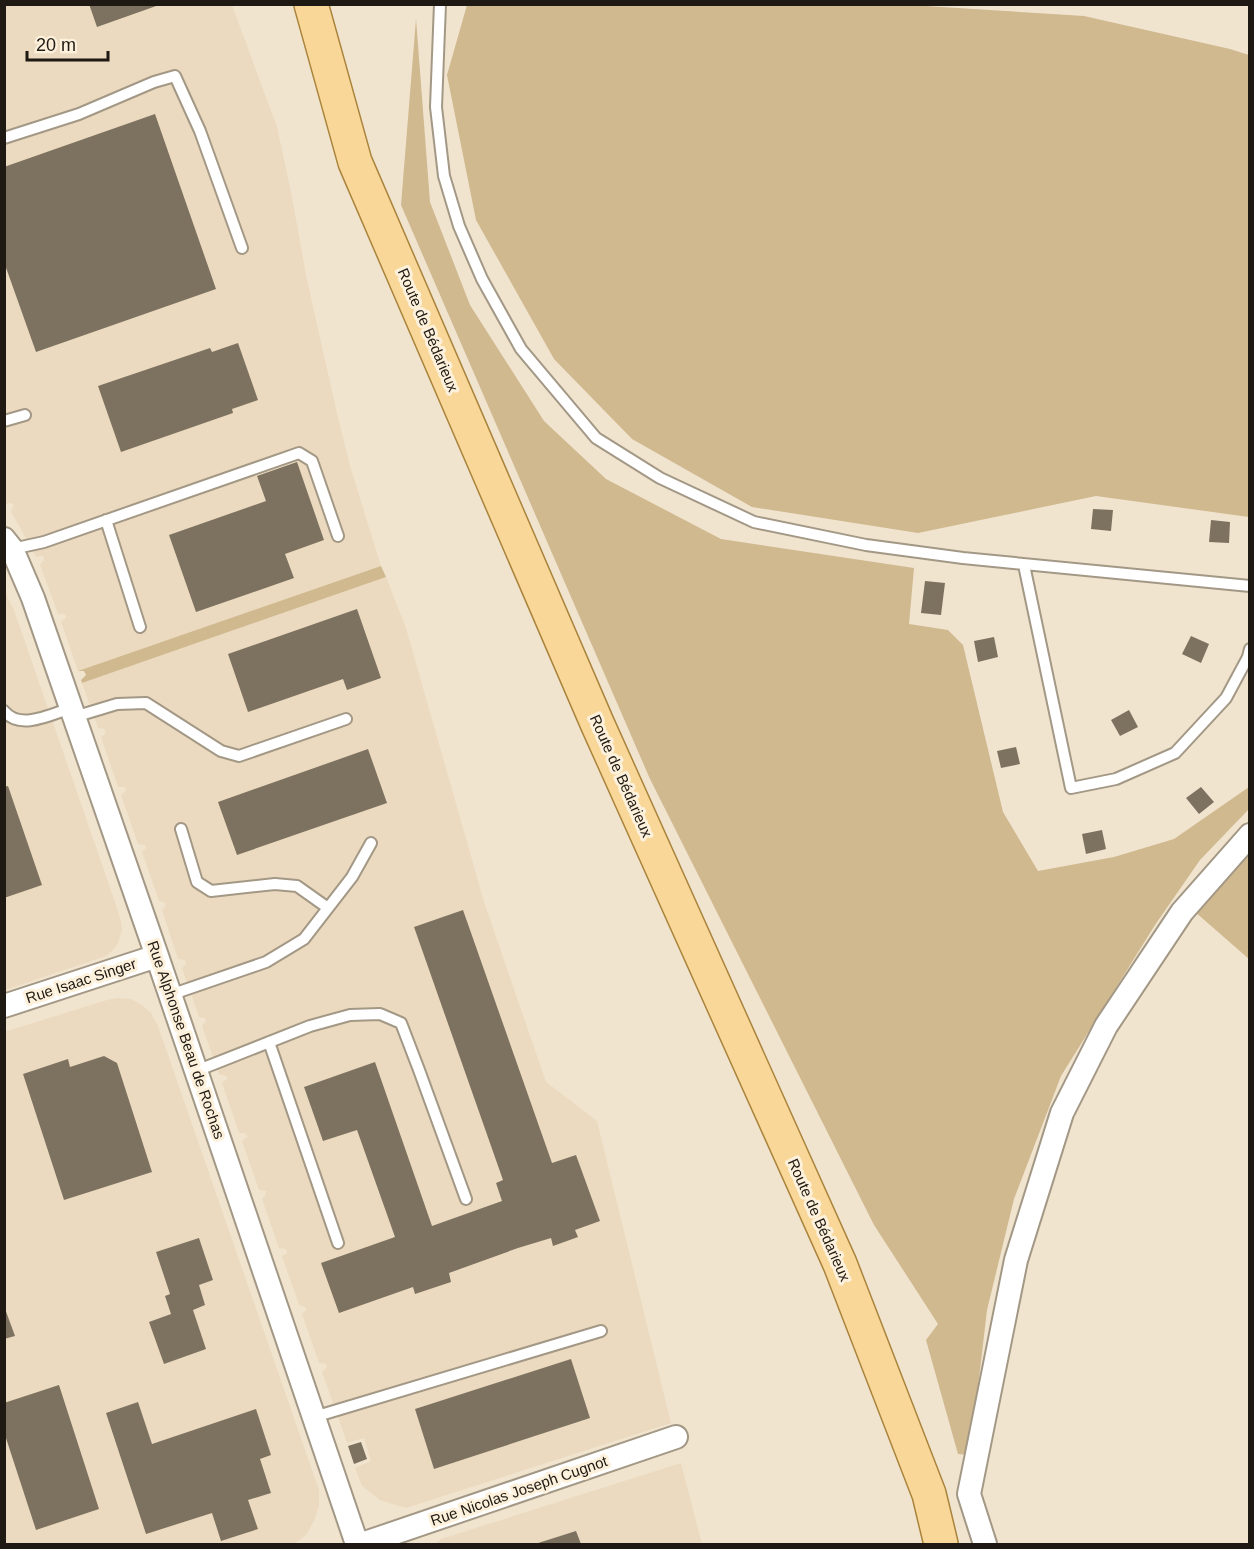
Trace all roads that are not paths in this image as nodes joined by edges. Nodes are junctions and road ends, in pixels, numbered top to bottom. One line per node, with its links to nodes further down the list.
1 (310, 4): 33 (main road, Route de Bédarieux)
2 (440, 4): 10 (lane)
3 (4, 138): 4 (lane)
4 (242, 248)
5 (25, 415): 6 (lane)
6 (4, 421)
7 (106, 520): 8 (lane); 9 (lane); 12 (lane)
8 (338, 536)
9 (8, 544): 15 (street, Rue Alphonse Beau de Rochas)
10 (1024, 565): 11 (lane); 13 (lane)
11 (1250, 586)
12 (140, 627)
13 (1250, 649)
14 (4, 711): 15 (lane)
15 (73, 713): 16 (lane); 21 (street, Rue Alphonse Beau de Rochas)
16 (346, 719)
17 (181, 829): 20 (lane)
18 (1250, 835): 34 (street)
19 (371, 843): 20 (lane)
20 (328, 908): 22 (lane)
21 (157, 956): 22 (street, Rue Alphonse Beau de Rochas); 23 (street, Rue Isaac Singer)
22 (170, 995): 25 (street, Rue Alphonse Beau de Rochas)
23 (4, 1006)
24 (268, 1042): 25 (lane); 26 (lane); 27 (lane)
25 (196, 1071): 29 (street, Rue Alphonse Beau de Rochas)
26 (466, 1199)
27 (338, 1243)
28 (601, 1331): 29 (lane)
29 (314, 1417): 31 (street, Rue Alphonse Beau de Rochas)
30 (676, 1437): 32 (street, Rue Nicolas Joseph Cugnot)
31 (357, 1545)
32 (362, 1545)
33 (941, 1545)
34 (985, 1545)

